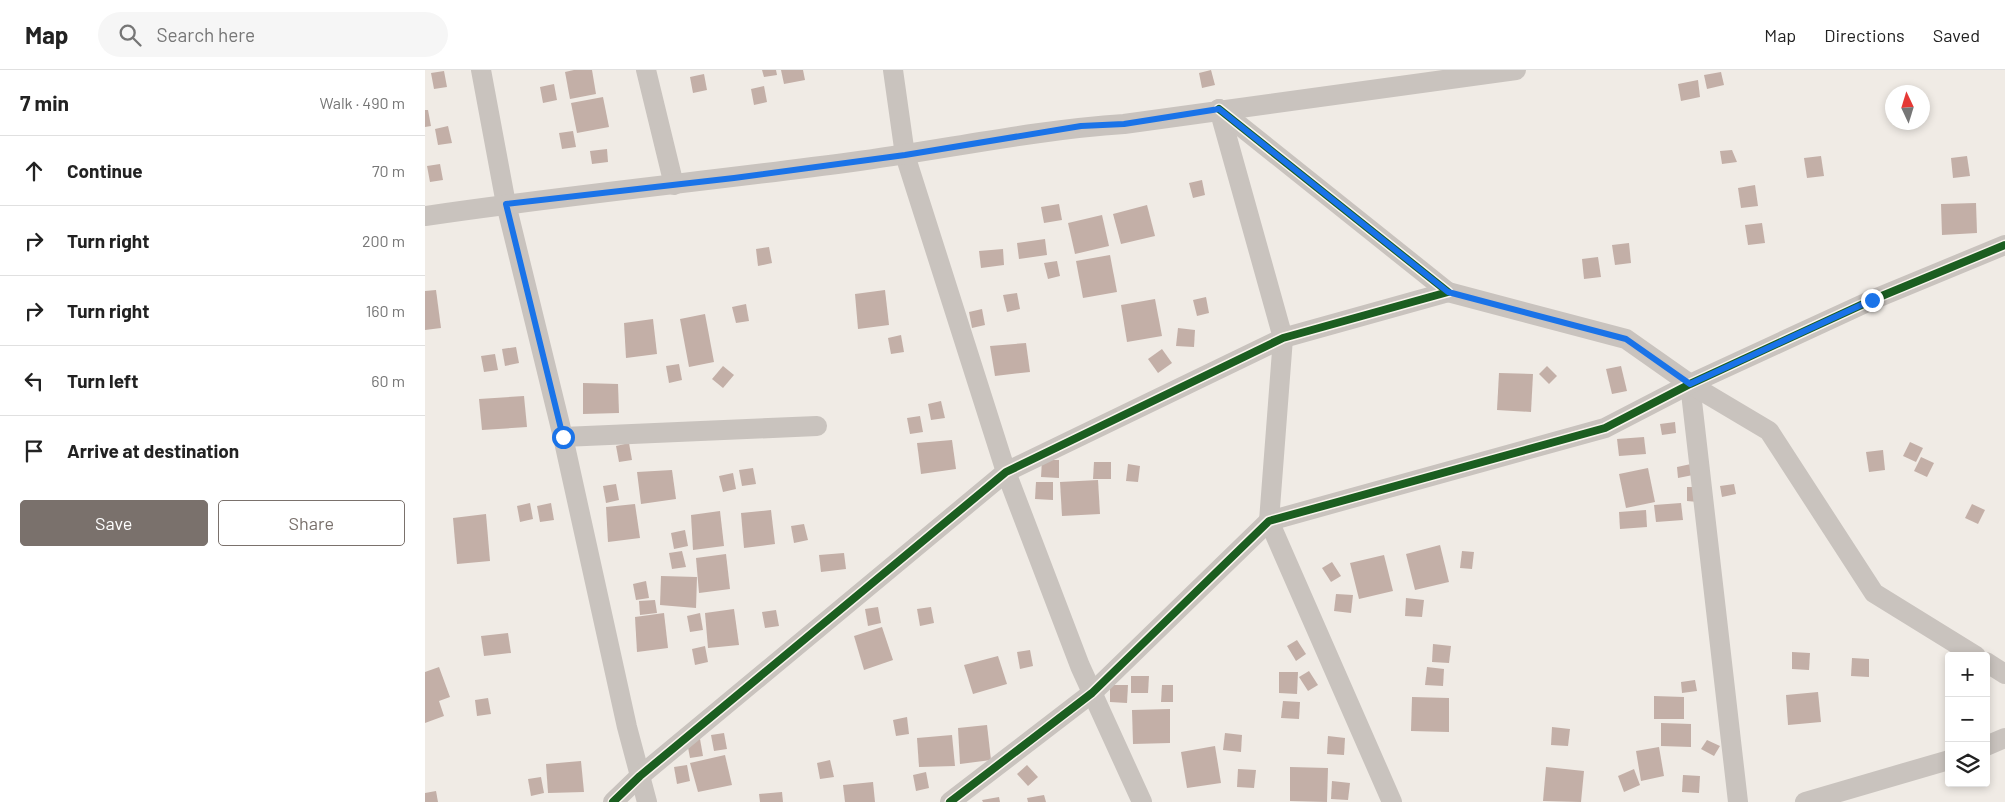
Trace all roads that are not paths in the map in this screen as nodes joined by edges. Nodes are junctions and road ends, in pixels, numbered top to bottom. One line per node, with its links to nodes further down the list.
1 (481, 70): 9 (street)
2 (645, 70): 8 (street)
3 (893, 70): 7 (street)
4 (1516, 70): 5 (street)
5 (1435, 75): 6 (street)
6 (1219, 109): 7 (street); 12 (street); 13 (street)
7 (905, 155): 8 (street); 17 (street)
8 (674, 185): 9 (street)
9 (506, 204): 10 (street); 16 (street)
10 (425, 216)
11 (2005, 245): 14 (street)
12 (1448, 292): 13 (street); 14 (street)
13 (1283, 338): 17 (street); 18 (street)
14 (1690, 384): 18 (street); 19 (street); 32 (street)
15 (817, 426): 16 (street)
16 (563, 437): 26 (street)
17 (1006, 472): 22 (street); 26 (street)
18 (1269, 521): 22 (street); 31 (street)
19 (1970, 652)
20 (1990, 665): 21 (street)
21 (2005, 674)
22 (1092, 693): 29 (street); 30 (street)
23 (2005, 738): 24 (street)
24 (1990, 744)
25 (1945, 761): 33 (street)
26 (640, 776): 27 (street); 28 (street)
27 (613, 802)
28 (647, 802)
29 (950, 802)
30 (1142, 802)
31 (1392, 802)
32 (1738, 802)
33 (1805, 802)

